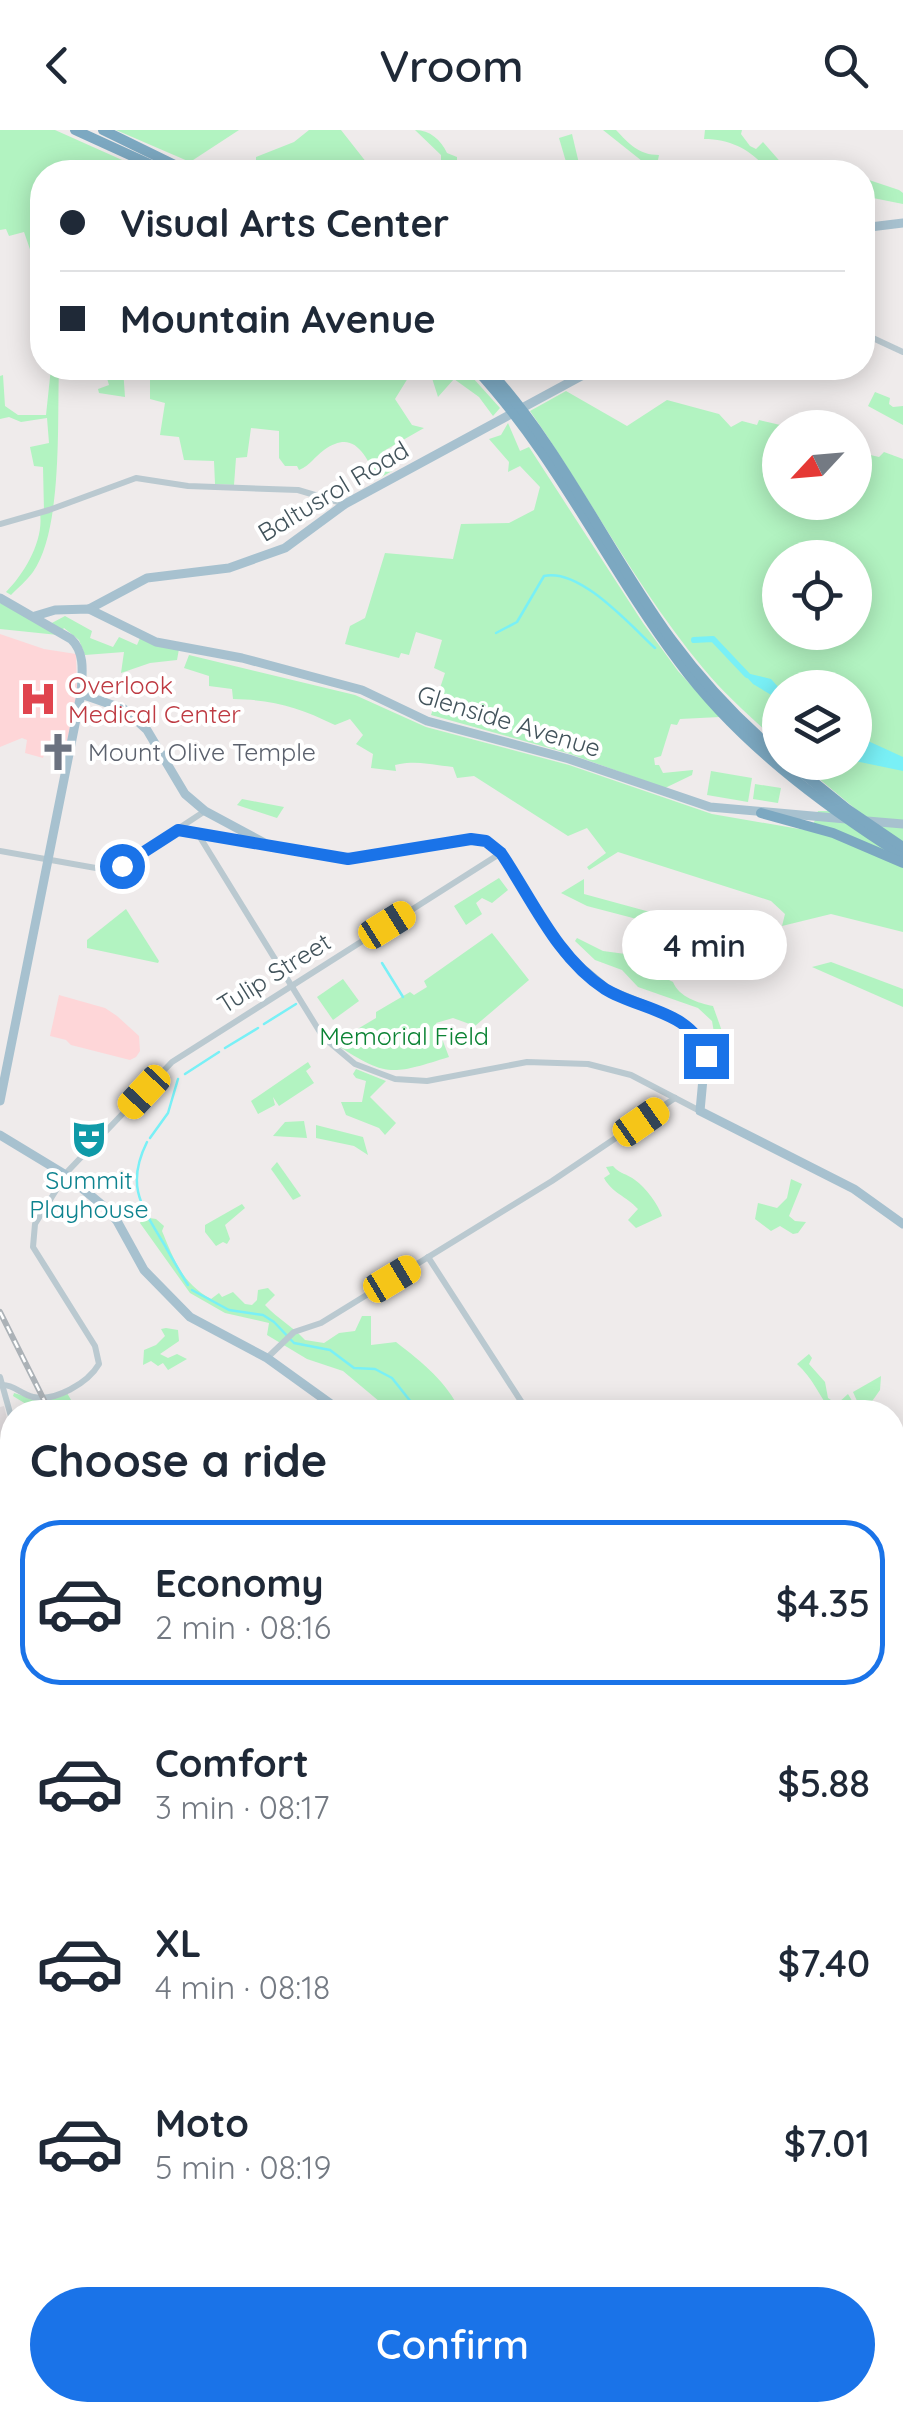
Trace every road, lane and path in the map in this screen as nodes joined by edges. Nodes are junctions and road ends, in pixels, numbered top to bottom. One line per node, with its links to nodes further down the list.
1 (74, 130): 3 (highway)
2 (103, 130): 4 (highway)
3 (140, 160)
4 (164, 160)
5 (903, 223): 6 (main road)
6 (875, 226)
7 (875, 338): 8 (street)
8 (903, 352)
9 (484, 380): 30 (highway)
10 (497, 380): 18 (highway)
11 (574, 380): 12 (main road, Baltusrol Road)
12 (345, 504): 13 (street); 15 (main road, Baltusrol Road)
13 (0, 524)
14 (0, 598): 16 (main road, Glenside Avenue)
15 (89, 610): 16 (main road, Glenside Avenue); 21 (main road, Glenside Avenue)
16 (42, 612): 17 (main road)
17 (82, 694): 20 (main road); 29 (main road)
18 (762, 738)
19 (811, 780): 26 (highway)
20 (206, 811): 23 (street); 25 (main road)
21 (761, 813): 22 (main road, Glenside Avenue); 30 (highway)
22 (903, 824)
23 (178, 830): 24 (street); 29 (street)
24 (198, 834): 25 (street); 31 (street)
25 (272, 847): 28 (main road)
26 (903, 847)
27 (0, 851): 29 (street)
28 (501, 853): 31 (street, Tulip Street); 35 (main road)
29 (48, 860): 32 (main road)
30 (903, 860)
31 (291, 986): 33 (street); 37 (street, Tulip Street)
32 (2, 1074): 34 (main road)
33 (676, 1098): 35 (street); 40 (street)
34 (0, 1101)
35 (700, 1111): 39 (main road)
36 (0, 1136): 38 (main road)
37 (88, 1152): 38 (street, Tulip Street); 38 (street, Tulip Street)
38 (67, 1173): 41 (main road); 42 (street)
39 (903, 1224)
40 (428, 1256): 41 (street); 44 (street)
41 (267, 1358): 43 (main road)
42 (1, 1381)
43 (325, 1400)
44 (521, 1400)

